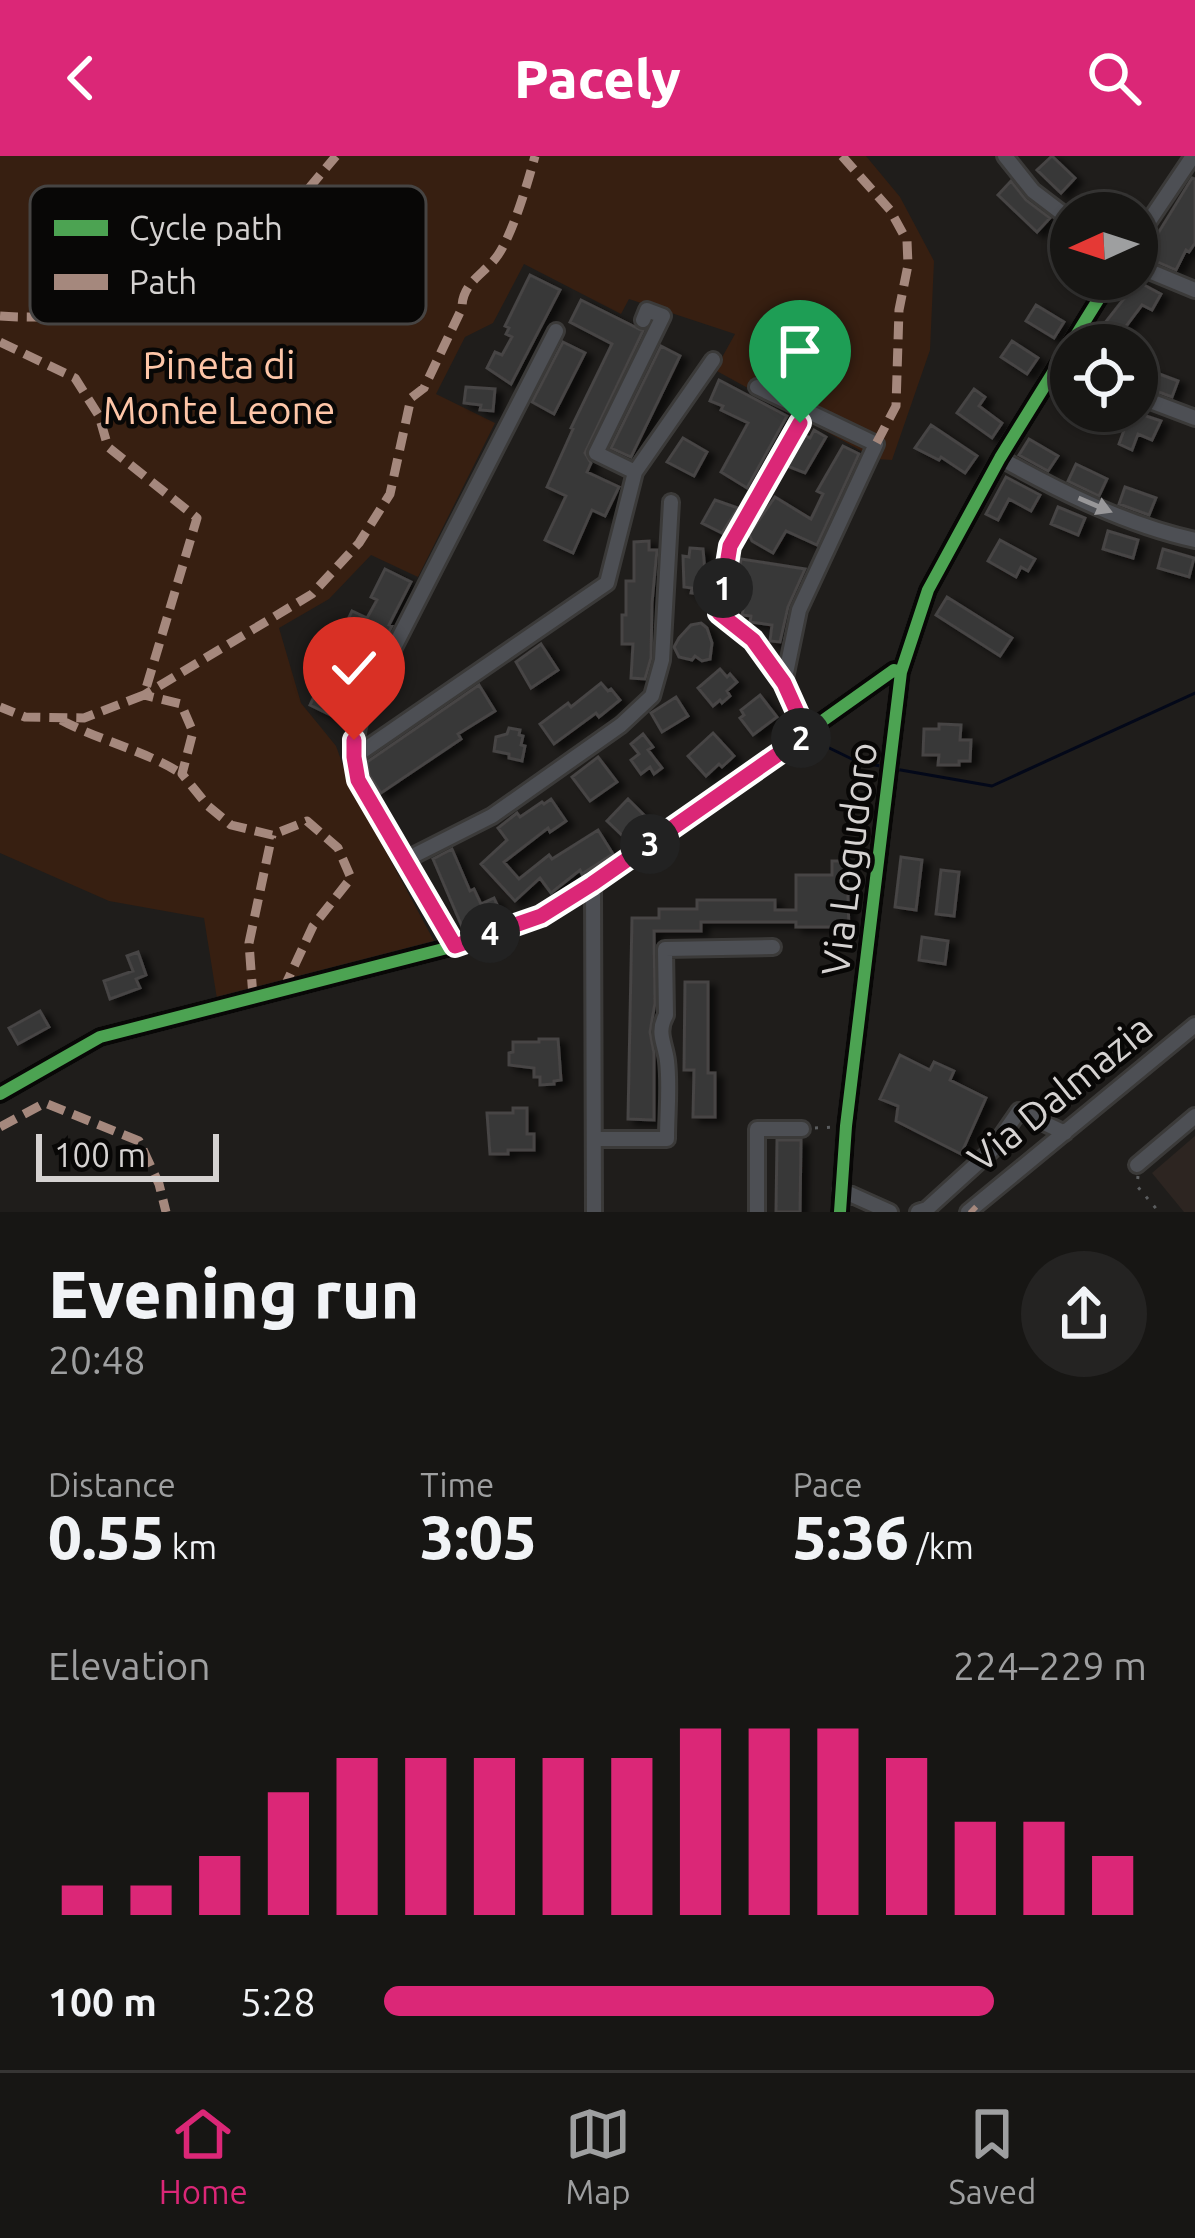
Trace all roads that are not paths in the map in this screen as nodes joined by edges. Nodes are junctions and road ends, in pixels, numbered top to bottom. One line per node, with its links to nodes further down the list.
1 (1005, 156): 3 (street)
2 (1192, 158): 4 (street)
3 (1050, 203)
4 (1158, 208)
5 (1158, 275): 6 (street)
6 (1195, 290)
7 (643, 320): 16 (street)
8 (556, 331): 22 (street)
9 (713, 360): 16 (street)
10 (1050, 386): 15 (street, Via Logudoro)
11 (757, 387): 13 (street)
12 (1158, 404): 14 (street)
13 (805, 410): 20 (street); 20 (street)
14 (1195, 418)
15 (1000, 458): 18 (street, one-way to 18); 19 (street, Via Logudoro)
16 (635, 472): 22 (street)
17 (671, 502): 23 (street)
18 (1195, 540)
19 (902, 672): 21 (street); 34 (street, Via Logudoro)
20 (784, 683): 21 (street)
21 (807, 734): 24 (street)
22 (354, 757): 23 (street)
23 (405, 860): 25 (street)
24 (592, 884): 25 (street); 32 (street)
25 (455, 946): 28 (street)
26 (773, 947): 32 (street)
27 (1195, 1025): 31 (street, Via Dalmazia)
28 (0, 1094)
29 (1195, 1116): 33 (street)
30 (802, 1129): 37 (street)
31 (1065, 1133): 35 (street); 41 (street, Via Dalmazia)
32 (594, 1139): 36 (street)
33 (1142, 1166)
34 (841, 1190): 38 (street, Via Logudoro); 39 (street)
35 (946, 1193): 40 (street); 41 (street)
36 (593, 1212)
37 (757, 1212)
38 (840, 1212)
39 (890, 1212)
40 (918, 1212)
41 (965, 1212)

